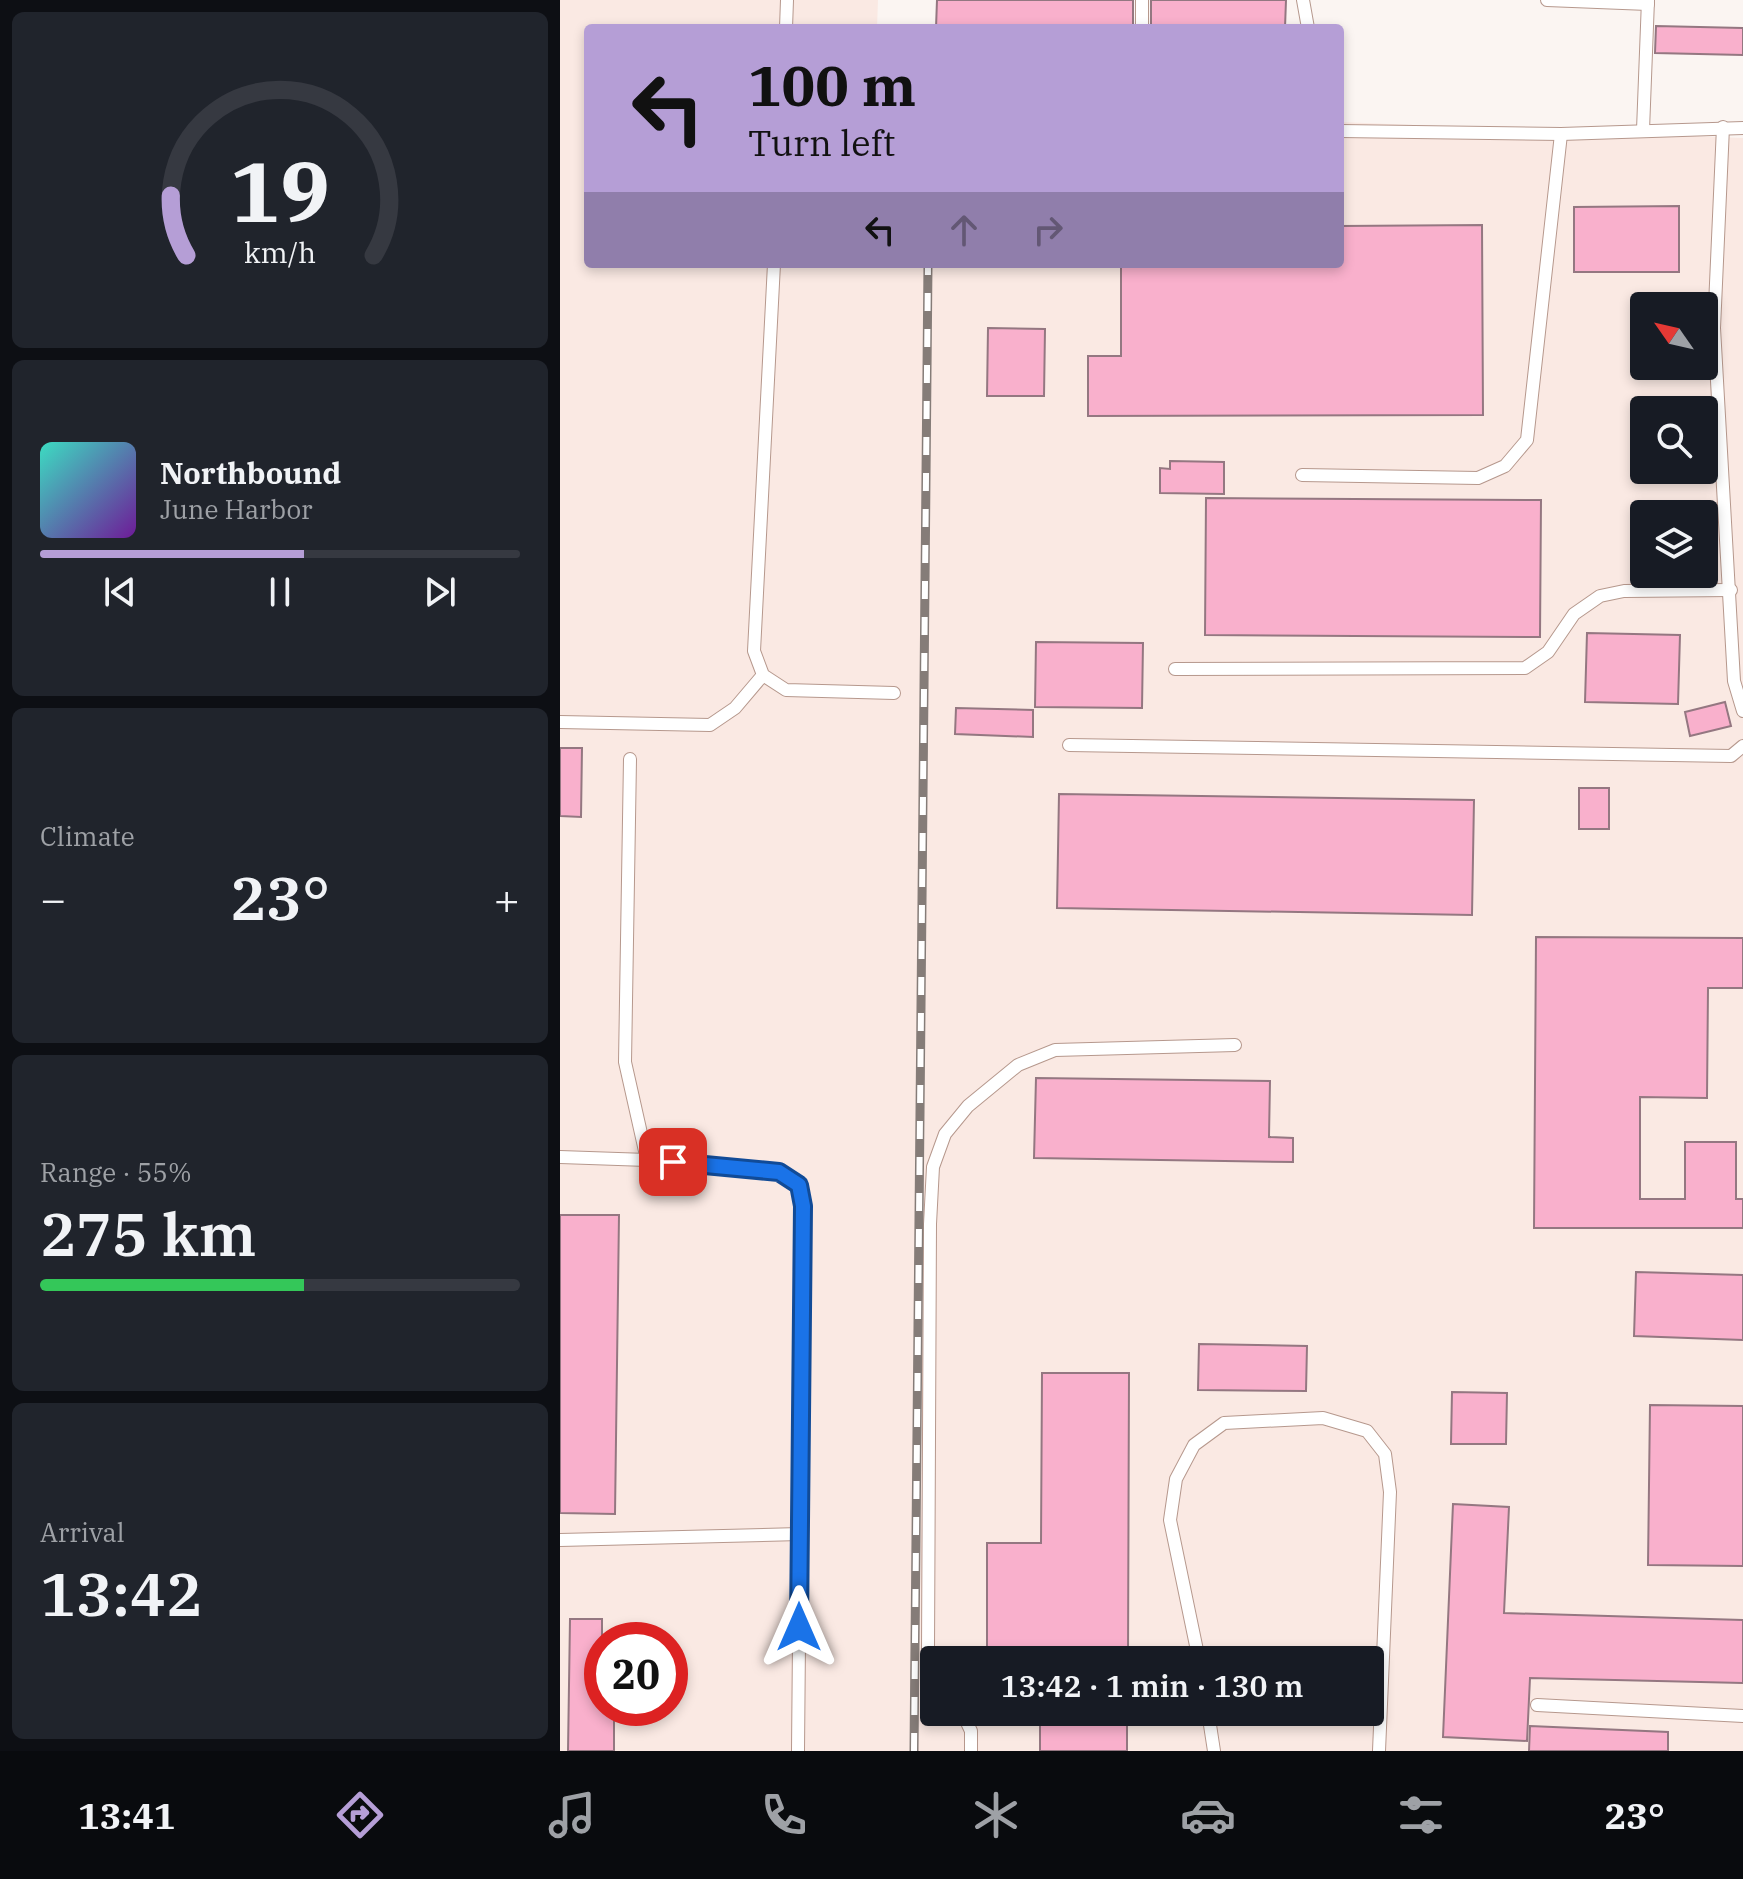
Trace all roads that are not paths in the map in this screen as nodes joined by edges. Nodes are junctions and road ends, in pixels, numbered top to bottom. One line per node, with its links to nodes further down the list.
1 (787, 0): 6 (lane)
2 (1142, 0): 7 (lane)
3 (1303, 0): 8 (lane)
4 (1547, 0): 5 (lane)
5 (1648, 2): 11 (lane)
6 (786, 24)
7 (1142, 24)
8 (1307, 24)
9 (1723, 127): 10 (lane); 11 (lane); 16 (lane)
10 (1743, 128)
11 (1643, 130): 13 (lane)
12 (1344, 131): 13 (lane)
13 (1561, 134): 15 (lane)
14 (774, 268): 18 (lane)
15 (1302, 475)
16 (1731, 590): 17 (lane); 20 (lane)
17 (1175, 669)
18 (763, 675): 19 (lane); 21 (lane)
19 (894, 693)
20 (1743, 711)
21 (560, 722)
22 (1069, 745): 23 (lane)
23 (1743, 746)
24 (630, 759): 27 (lane)
25 (1235, 1045): 30 (lane)
26 (560, 1157): 27 (lane)
27 (647, 1160): 28 (lane)
28 (800, 1534): 29 (lane); 38 (lane)
29 (560, 1540)
30 (928, 1646)
31 (1196, 1646): 32 (lane)
32 (1383, 1646)
33 (1537, 1705): 34 (lane)
34 (1743, 1716)
35 (969, 1726): 39 (lane)
36 (1210, 1726): 40 (lane)
37 (1380, 1726): 41 (lane)
38 (798, 1751)
39 (971, 1751)
40 (1214, 1751)
41 (1379, 1751)

